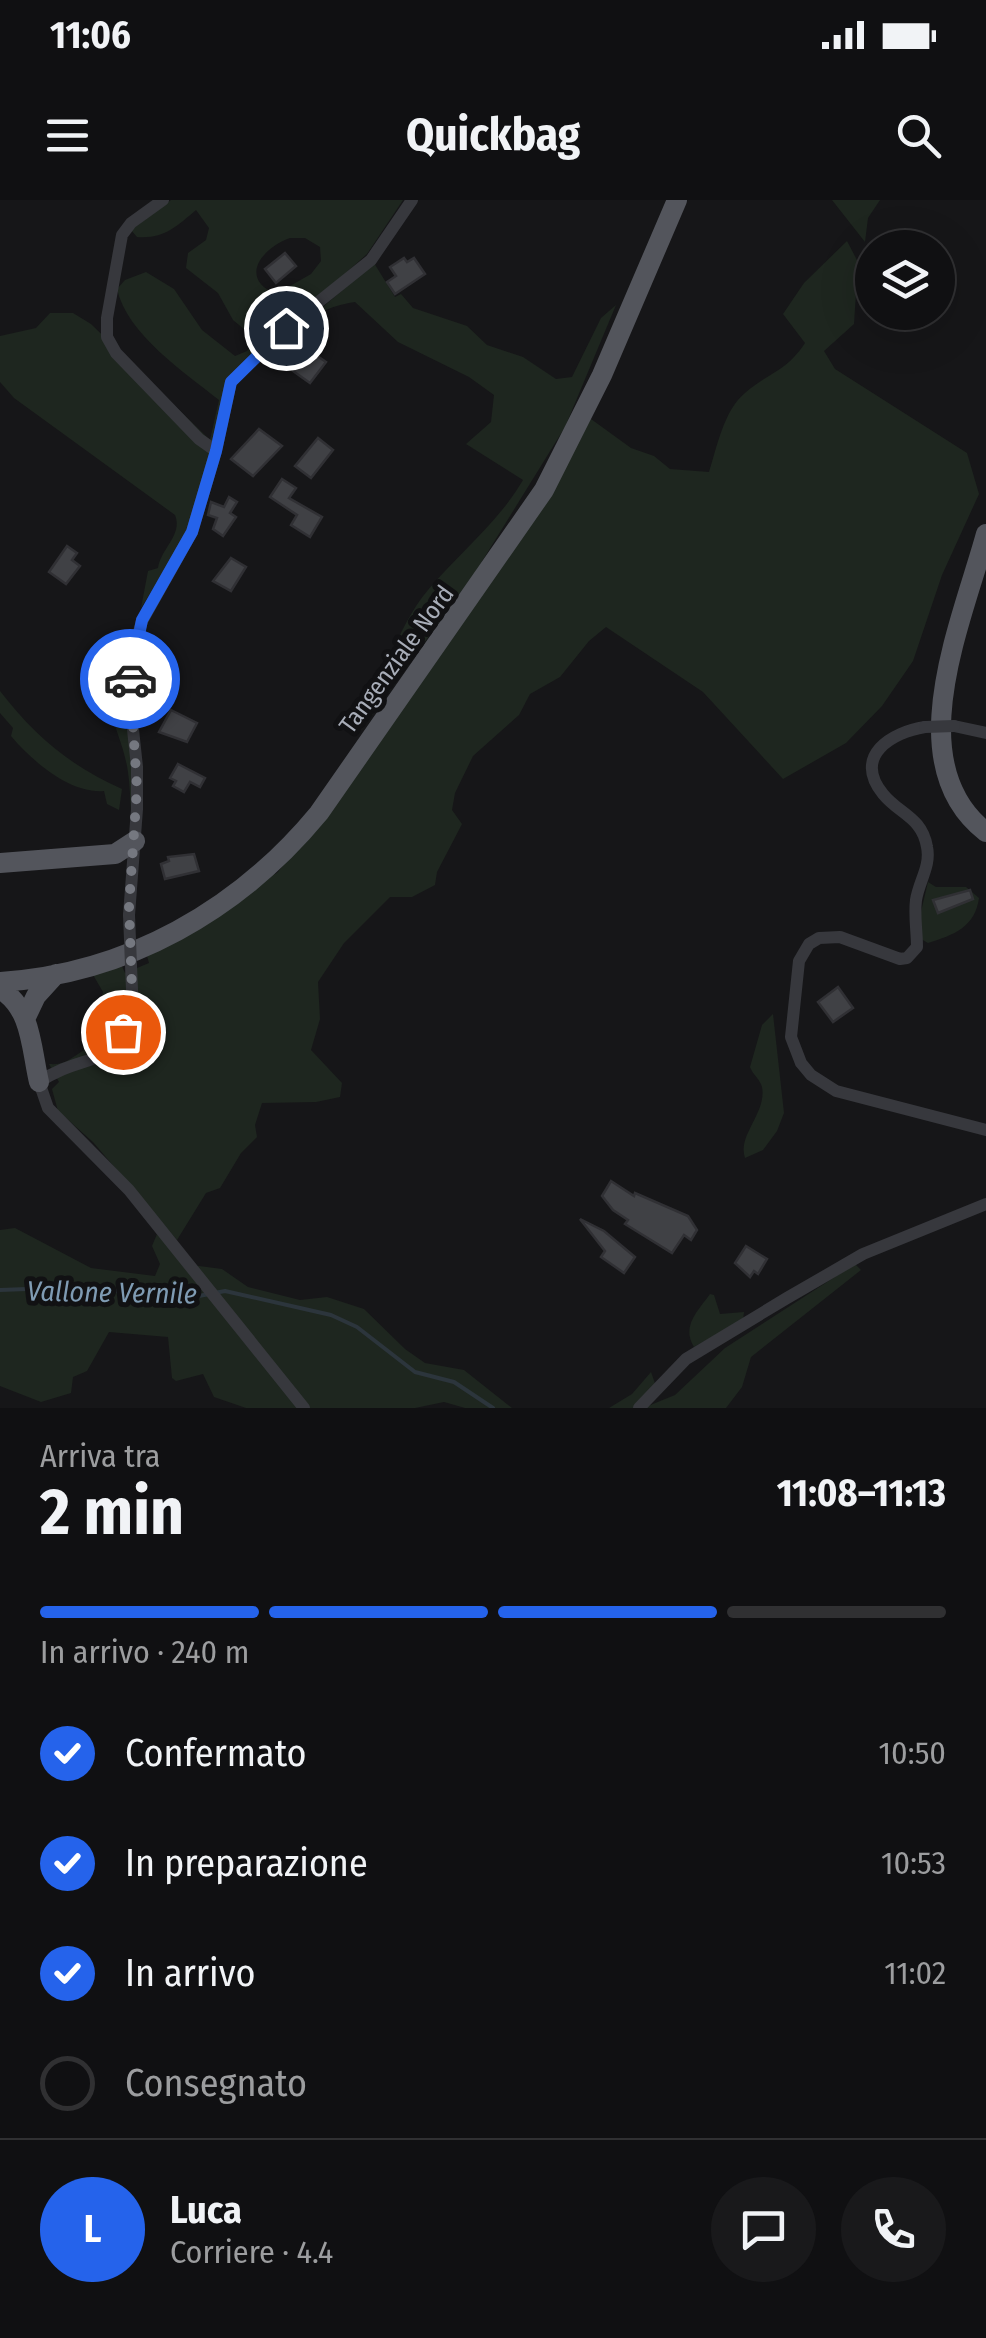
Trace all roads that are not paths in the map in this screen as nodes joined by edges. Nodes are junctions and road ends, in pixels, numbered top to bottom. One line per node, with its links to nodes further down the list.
1 (162, 200): 4 (street)
2 (412, 200): 4 (street)
3 (677, 200): 12 (main road, Tangenziale Nord)
4 (216, 451): 8 (street)
5 (986, 534): 7 (main road)
6 (986, 733): 16 (street, bridge)
7 (986, 832)
8 (135, 841): 9 (main road); 11 (street)
9 (115, 854): 10 (main road); 11 (main road)
10 (0, 862)
11 (133, 870): 15 (street, bridge)
12 (56, 974): 13 (main road, Tangenziale Nord); 14 (main road)
13 (0, 986): 14 (main road)
14 (26, 1018): 15 (main road)
15 (39, 1082): 18 (street)
16 (986, 1130)
17 (986, 1204): 19 (street)
18 (304, 1408)
19 (639, 1408)

